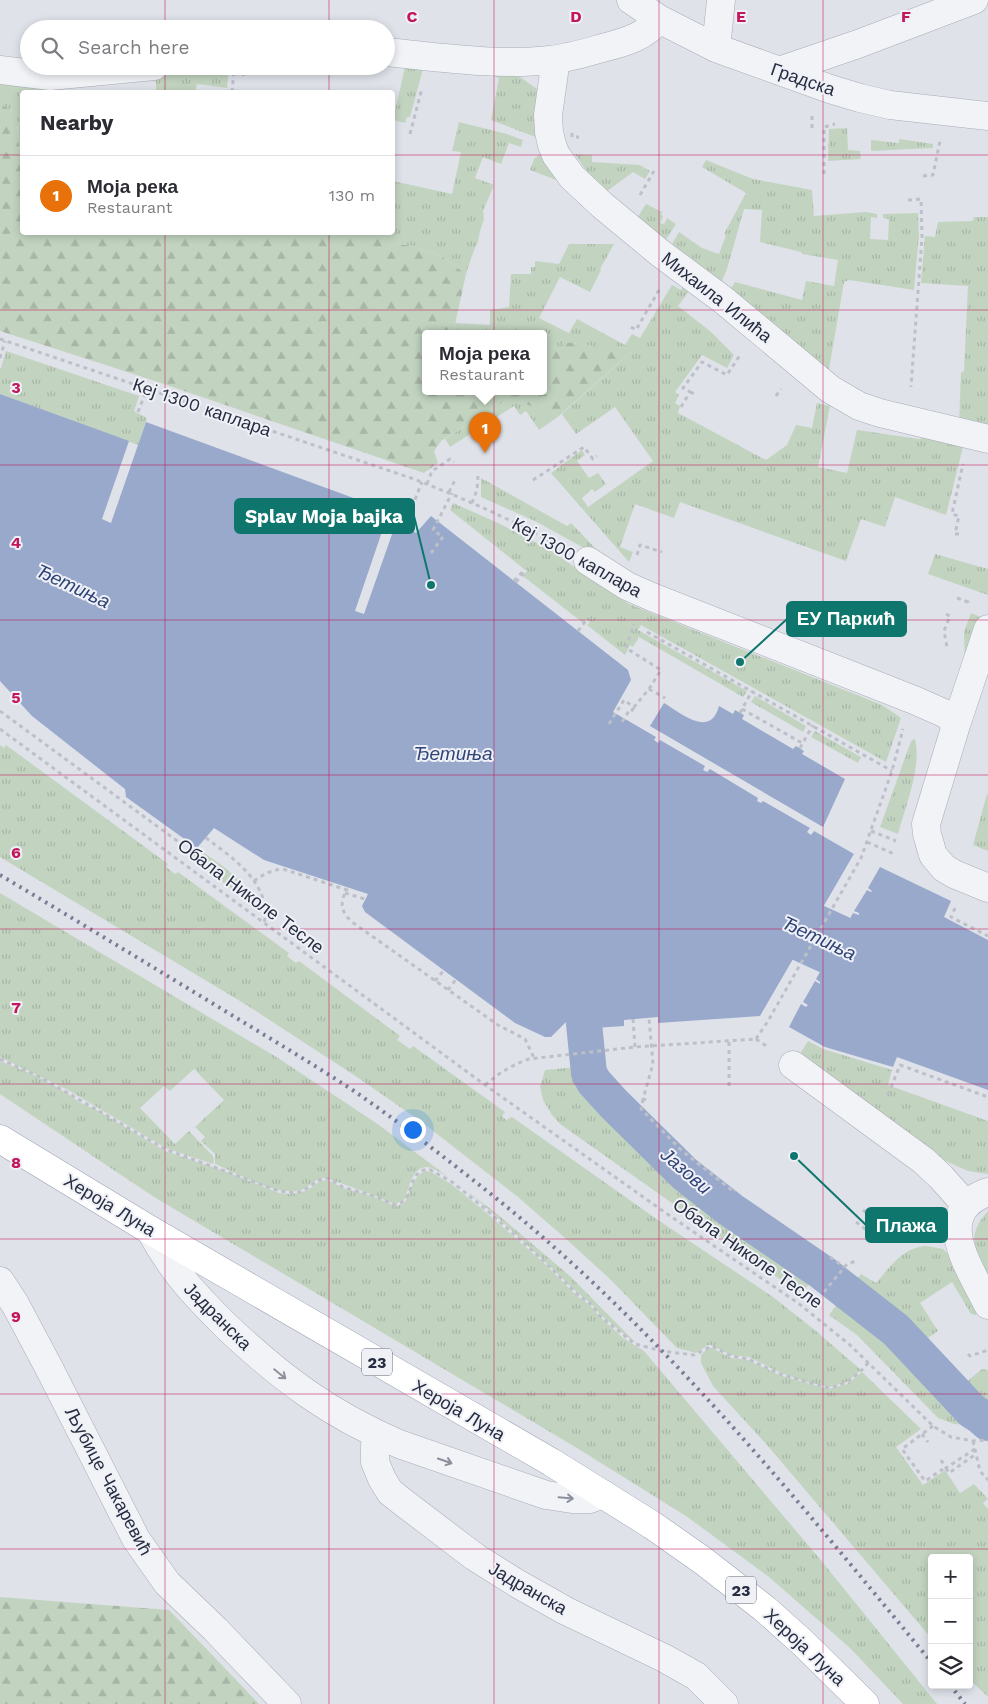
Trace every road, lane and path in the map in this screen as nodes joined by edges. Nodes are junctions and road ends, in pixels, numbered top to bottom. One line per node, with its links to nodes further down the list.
1 (631, 0): 4 (street, Градска)
2 (721, 0): 5 (street)
3 (974, 0): 9 (street)
4 (659, 19): 5 (street, Градска); 7 (street)
5 (716, 48): 9 (street, Градска)
6 (395, 53): 7 (street)
7 (551, 60): 41 (street, Михаила Илића)
8 (0, 70): 10 (street)
9 (779, 71): 16 (street, Градска)
10 (20, 72)
11 (42, 75): 12 (street)
12 (60, 75)
13 (233, 75): 15 (path)
14 (425, 81): 19 (path)
15 (232, 90)
16 (988, 116)
17 (839, 123): 23 (path)
18 (572, 133): 20 (path, bridge)
19 (410, 134)
20 (579, 138)
21 (941, 139): 24 (path)
22 (654, 171): 25 (path)
23 (824, 174)
24 (923, 176)
25 (638, 199)
26 (908, 200): 35 (path)
27 (655, 296): 28 (path)
28 (631, 327)
29 (0, 339): 30 (path, Кеј 1300 каплара)
30 (5, 341): 31 (path); 34 (path, Кеј 1300 каплара)
31 (0, 358)
32 (734, 362): 36 (path)
33 (782, 388): 38 (path)
34 (147, 389): 40 (path); 48 (path, Кеј 1300 каплара)
35 (911, 389)
36 (690, 392): 37 (path); 39 (path)
37 (697, 395)
38 (776, 396)
39 (681, 406)
40 (138, 412)
41 (988, 440)
42 (597, 456): 47 (path)
43 (454, 462): 49 (path)
44 (964, 463): 53 (path)
45 (477, 478): 51 (path)
46 (455, 480): 50 (path)
47 (533, 480)
48 (422, 482): 49 (path, Кеј 1300 каплара); 52 (path)
49 (427, 484): 50 (path, Кеј 1300 каплара)
50 (451, 493): 51 (path, Кеј 1300 каплара); 56 (path)
51 (472, 502): 57 (path, Кеј 1300 каплара)
52 (412, 507)
53 (959, 534)
54 (638, 552): 55 (path)
55 (662, 552)
56 (431, 553)
57 (588, 561): 76 (street, Кеј 1300 каплара)
58 (525, 570): 59 (path)
59 (515, 582)
60 (957, 598): 61 (path)
61 (965, 610)
62 (588, 620): 66 (path)
63 (634, 623): 67 (path)
64 (639, 627): 68 (path)
65 (988, 629): 76 (street)
66 (579, 632)
67 (649, 689): 69 (path); 70 (path)
68 (752, 691): 75 (path); 78 (path)
69 (665, 698)
70 (634, 707): 72 (path); 74 (path)
71 (0, 711): 85 (path)
72 (622, 722)
73 (905, 723): 80 (path)
74 (609, 724)
75 (812, 725): 78 (path); 80 (path)
76 (956, 725): 88 (street)
77 (0, 729): 92 (path, Обала Николе Тесле)
78 (802, 744): 79 (path)
79 (800, 748)
80 (892, 771): 81 (path)
81 (871, 831): 83 (path); 84 (path)
82 (206, 838): 87 (path)
83 (896, 841)
84 (867, 842): 86 (path); 100 (path)
85 (195, 854)
86 (894, 854)
87 (254, 881): 89 (path); 92 (path)
88 (988, 888)
89 (345, 893): 90 (path); 96 (path)
90 (365, 899)
91 (952, 914): 93 (path)
92 (264, 924): 108 (path, Обала Николе Тесле)
93 (988, 936)
94 (444, 970): 96 (path)
95 (456, 979): 97 (path)
96 (435, 981): 97 (path)
97 (448, 990): 105 (path)
98 (649, 1018): 103 (path)
99 (633, 1019): 102 (path)
100 (756, 1039): 101 (path); 104 (path)
101 (730, 1040): 103 (path); 109 (path)
102 (634, 1046): 103 (path); 105 (path)
103 (651, 1046): 113 (path)
104 (769, 1048)
105 (534, 1058): 108 (path)
106 (0, 1059): 128 (path)
107 (793, 1065): 114 (street)
108 (485, 1085): 128 (path, Обала Николе Тесле)
109 (729, 1086)
110 (892, 1086): 111 (path)
111 (988, 1097)
112 (0, 1139): 118 (main road, Хероја Луна / 23)
113 (735, 1190)
114 (977, 1198): 125 (street)
115 (863, 1210): 117 (path)
116 (856, 1222): 119 (path)
117 (888, 1228)
118 (150, 1230): 130 (street, Јадранска, one-way to 130); 140 (main road, Хероја Луна / 23)
119 (877, 1238)
120 (830, 1257): 122 (path)
121 (856, 1261): 122 (path)
122 (844, 1267): 124 (path)
123 (0, 1281): 141 (street, Љубице Чакаревић)
124 (824, 1292)
125 (988, 1305)
126 (988, 1350): 127 (path)
127 (968, 1354)
128 (869, 1362): 129 (path, Обала Николе Тесле)
129 (933, 1426): 131 (path); 132 (path, Обала Николе Тесле)
130 (376, 1434): 140 (street, Јадранска, one-way to 140); 142 (street, Јадранска)
131 (922, 1434): 134 (path); 138 (path)
132 (973, 1440): 133 (path, Обала Николе Тесле); 135 (path)
133 (986, 1440)
134 (928, 1442)
135 (975, 1449): 136 (path); 138 (path)
136 (976, 1454): 138 (path); 139 (path)
137 (941, 1460): 138 (path)
138 (945, 1468)
139 (988, 1480)
140 (603, 1494): 143 (main road, Хероја Луна / 23)
141 (287, 1704)
142 (724, 1704)
143 (865, 1704)

